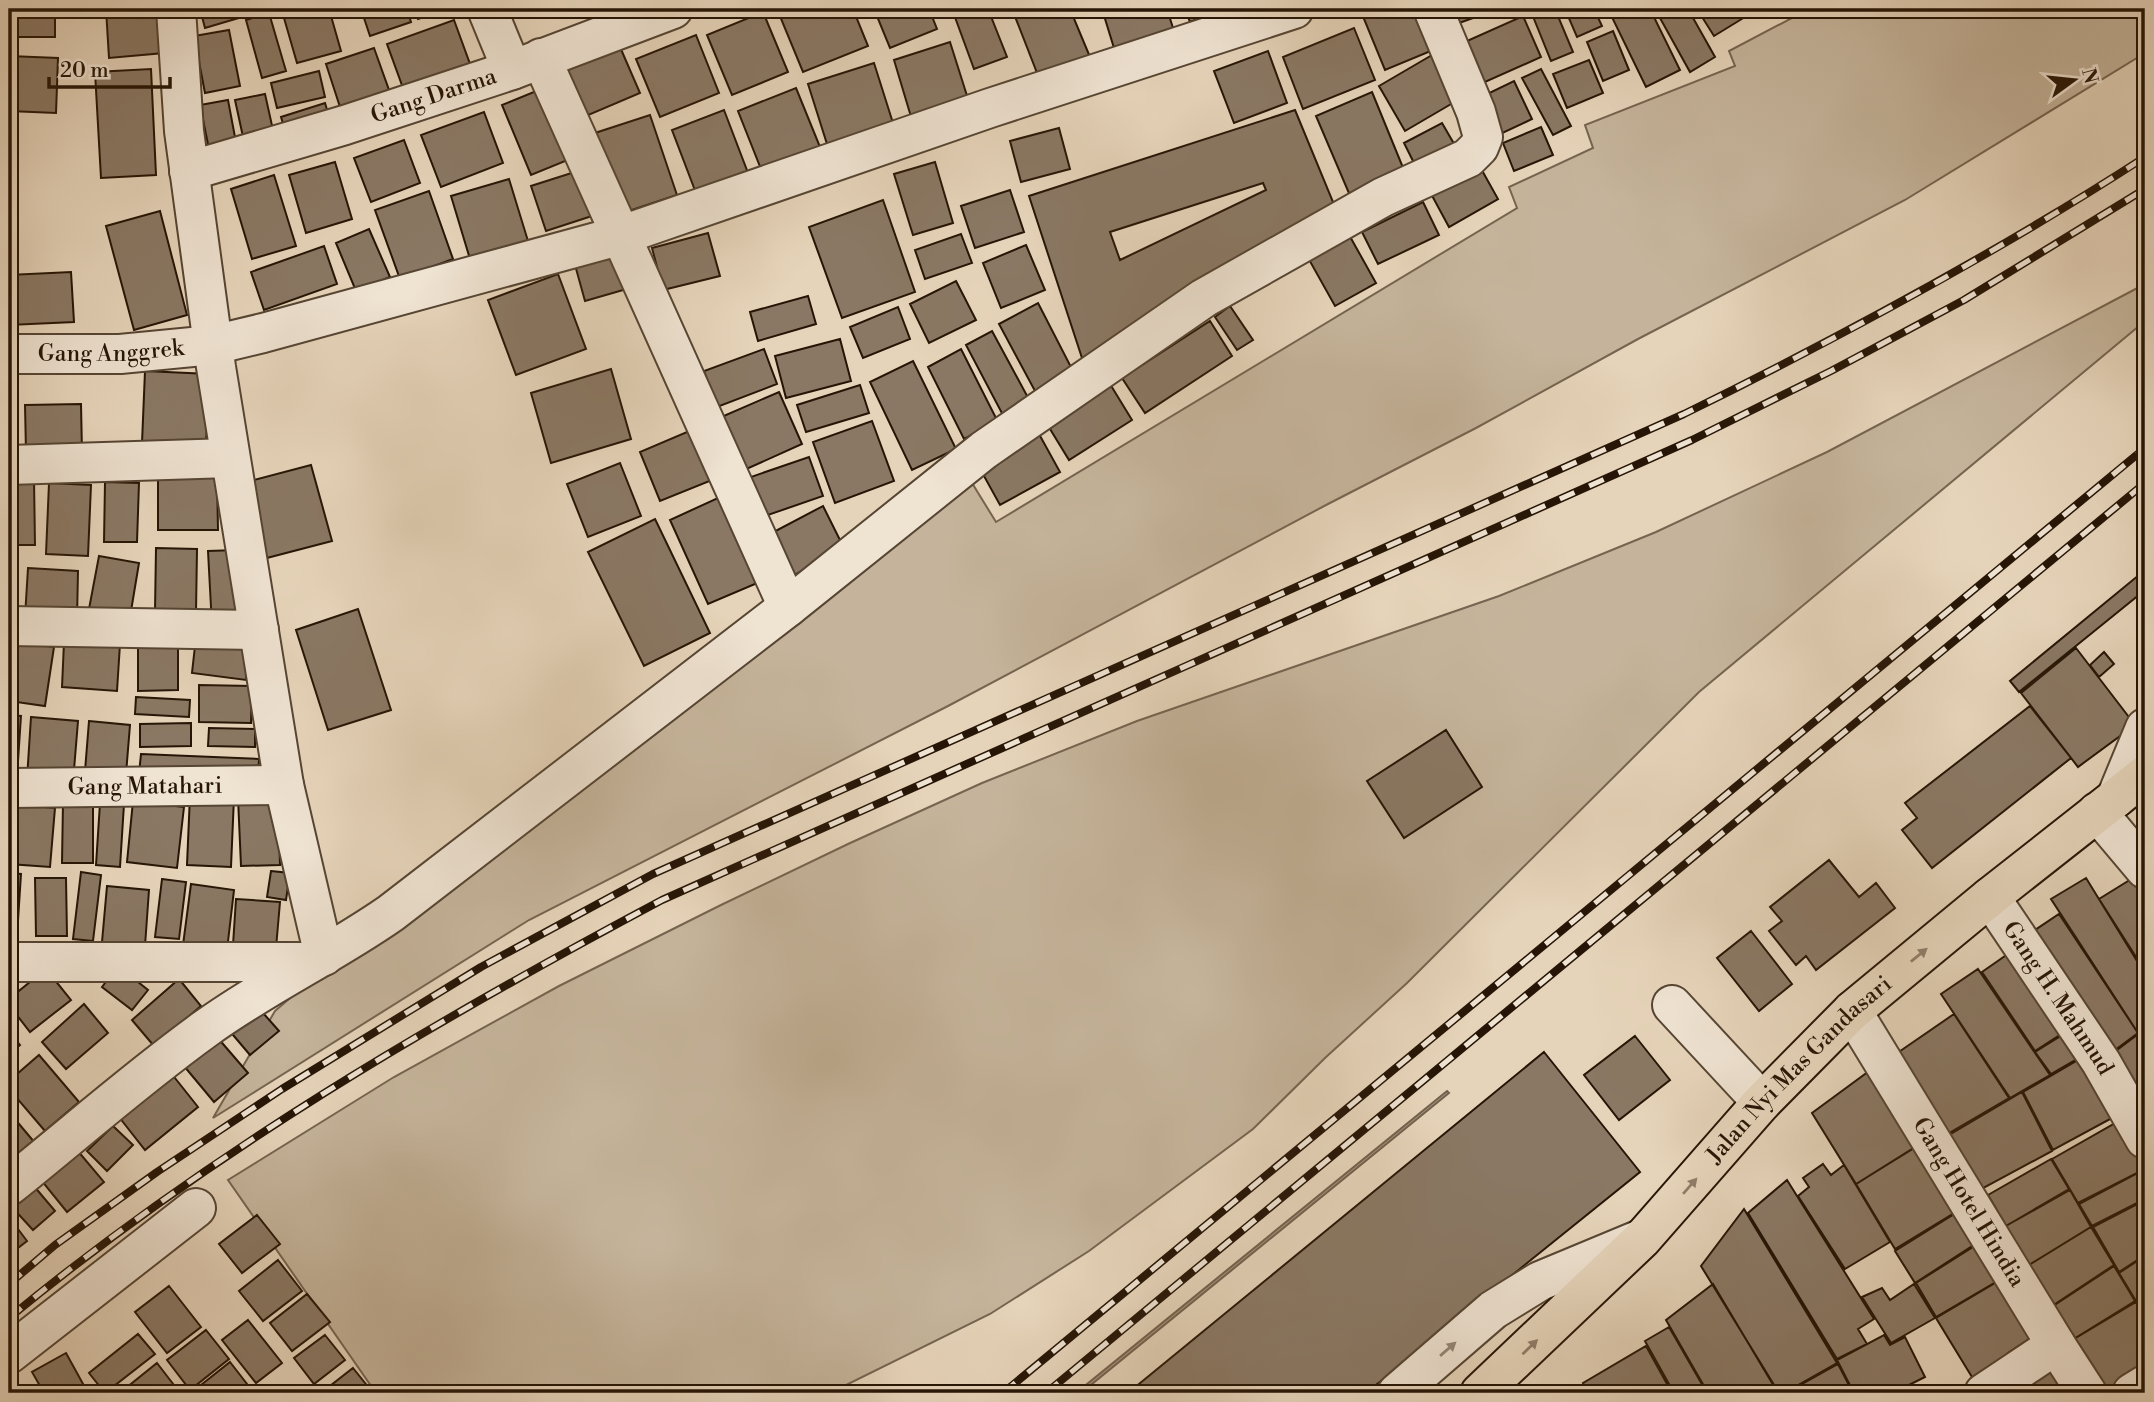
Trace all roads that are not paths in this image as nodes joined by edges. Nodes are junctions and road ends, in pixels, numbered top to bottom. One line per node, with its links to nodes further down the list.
1 (176, 9): 7 (street)
2 (486, 9): 6 (street)
3 (673, 9): 6 (street, Gang Darma)
4 (1294, 9): 8 (street, Gang Anggrek)
5 (1433, 9): 13 (street)
6 (526, 64): 7 (street, Gang Darma); 8 (street)
7 (189, 171): 9 (street)
8 (622, 235): 9 (street, Gang Anggrek); 13 (street)
9 (213, 345): 10 (street, Gang Anggrek); 11 (street)
10 (9, 354)
11 (230, 458): 12 (street); 15 (street)
12 (9, 465)
13 (788, 607): 23 (street)
14 (9, 626): 15 (street)
15 (259, 631): 18 (street)
16 (2145, 728): 20 (street)
17 (2145, 775): 20 (main road, Jalan Nyi Mas Gandasari)
18 (284, 785): 19 (street, Gang Matahari); 23 (street)
19 (9, 788)
20 (2106, 805): 21 (street); 22 (main road, Jalan Nyi Mas Gandasari)
21 (2145, 869)
22 (1990, 897): 26 (main road, Jalan Nyi Mas Gandasari, one-way to 22); 28 (street, Gang H. Mahmud)
23 (317, 959): 24 (street); 29 (street)
24 (9, 962)
25 (1672, 1005): 27 (street)
26 (1852, 1011): 27 (main road, Jalan Nyi Mas Gandasari); 32 (street, Gang Hotel Hindia)
27 (1762, 1102): 31 (main road, Jalan Nyi Mas Gandasari, one-way to 27)
28 (2145, 1139)
29 (9, 1186)
30 (196, 1208): 33 (street)
31 (1642, 1239): 35 (street, one-way to 31); 36 (main road, Jalan Nyi Mas Gandasari, one-way to 31)
32 (2056, 1345): 37 (street); 38 (street, Gang Hotel Hindia)
33 (9, 1354)
34 (2145, 1385): 39 (street)
35 (1397, 1393)
36 (1480, 1393)
37 (1984, 1393)
38 (2087, 1393)
39 (2132, 1393)

